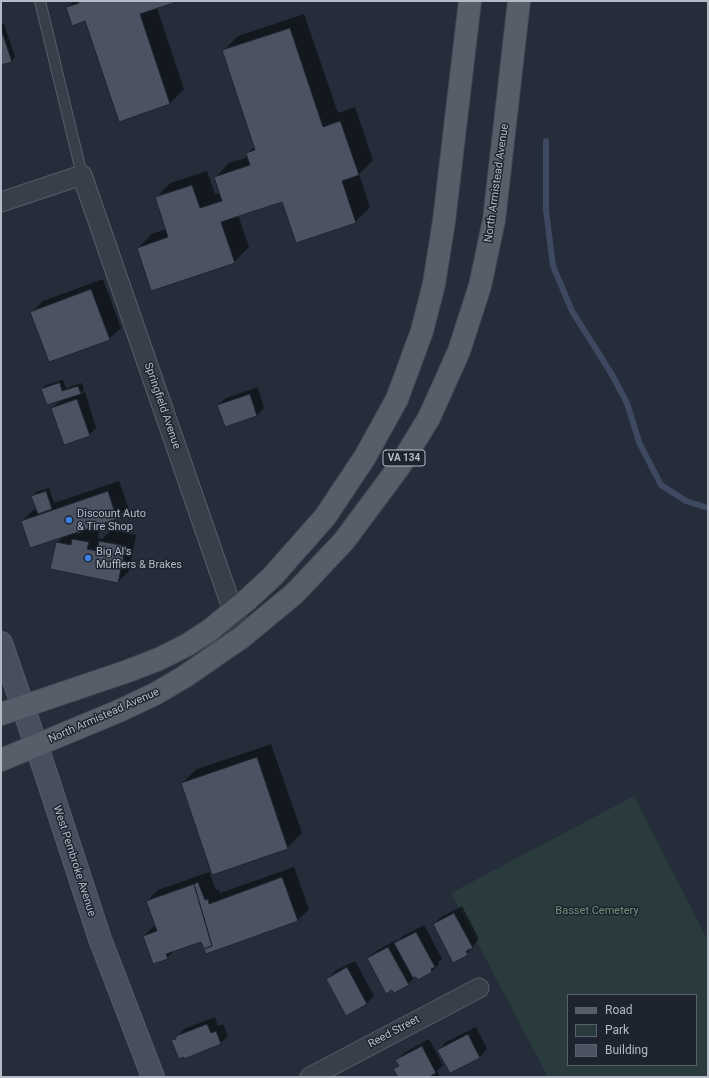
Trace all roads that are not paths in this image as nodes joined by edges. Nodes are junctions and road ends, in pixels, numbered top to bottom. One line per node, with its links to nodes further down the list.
1 (40, 1): 4 (lane)
2 (470, 1): 6 (main road, VA 134)
3 (519, 1): 7 (main road, North Armistead Avenue / VA 134)
4 (82, 175): 5 (street); 6 (street, Springfield Avenue)
5 (1, 202)
6 (233, 612): 7 (street, Springfield Avenue); 9 (main road, VA 134)
7 (242, 637): 11 (main road, North Armistead Avenue / VA 134)
8 (1, 643): 9 (main road, West Pembroke Avenue)
9 (22, 706): 10 (main road, VA 134); 11 (main road, West Pembroke Avenue)
10 (1, 714)
11 (36, 746): 12 (main road, North Armistead Avenue / VA 134); 14 (main road, West Pembroke Avenue)
12 (1, 760)
13 (479, 988): 15 (street, Reed Street)
14 (153, 1077)
15 (310, 1077)

